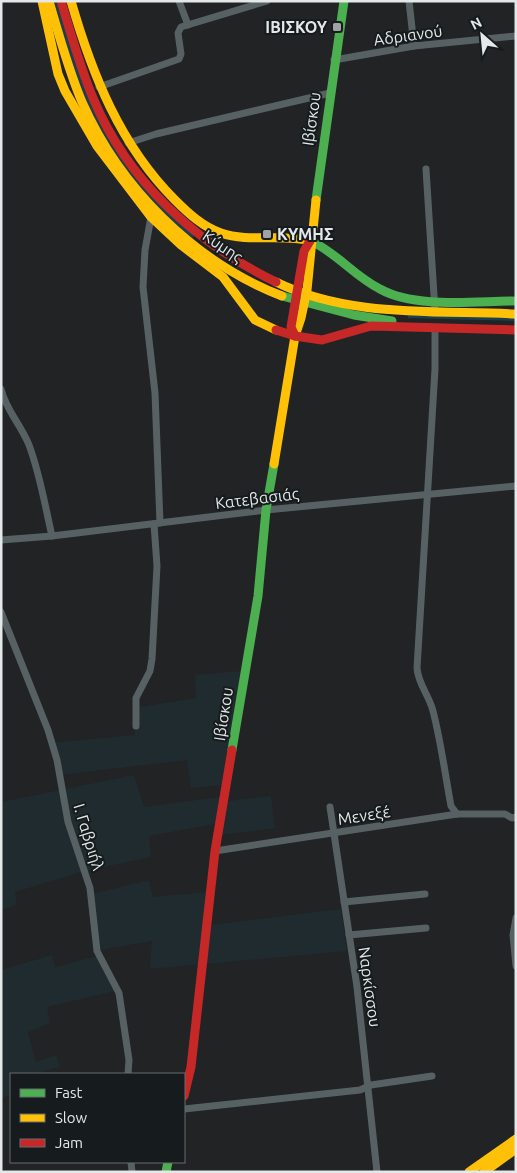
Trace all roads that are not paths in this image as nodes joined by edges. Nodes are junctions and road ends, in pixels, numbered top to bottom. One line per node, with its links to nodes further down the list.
1 (42, 1): 17 (street)
2 (50, 1): 22 (street, Κύμης)
3 (61, 1): 19 (street, Κύμης)
4 (71, 1): 13 (street)
5 (179, 1): 9 (street)
6 (267, 1): 9 (street)
7 (344, 1): 12 (street, Ιβίσκου)
8 (409, 1): 11 (street)
9 (188, 25): 13 (street)
10 (516, 36): 11 (street, Αδριανού)
11 (414, 46): 12 (street, Αδριανού)
12 (334, 60): 14 (street, Ιβίσκου)
13 (99, 87): 15 (street)
14 (330, 93): 15 (street); 18 (street, Ιβίσκου)
15 (128, 143): 18 (street)
16 (426, 169): 20 (street)
17 (151, 217): 28 (street); 34 (street)
18 (310, 241): 19 (street, Ιβίσκου); 20 (street)
19 (301, 292): 22 (street, Ιβίσκου); 23 (street, Κύμης)
20 (435, 299): 21 (street); 23 (street)
21 (516, 301)
22 (300, 302): 25 (street, Κύμης); 28 (street, Ιβίσκου)
23 (435, 311): 24 (street, Κύμης)
24 (516, 314)
25 (516, 324)
26 (435, 328): 27 (street); 28 (street); 32 (street)
27 (516, 330)
28 (295, 336): 33 (street, Ιβίσκου)
29 (1, 389): 30 (street)
30 (2, 399): 35 (street)
31 (516, 486): 32 (street, Κατεβασιάς)
32 (426, 495): 33 (street, Κατεβασιάς); 40 (street)
33 (266, 510): 34 (street, Κατεβασιάς); 43 (street, Ιβίσκου)
34 (157, 523): 35 (street, Κατεβασιάς); 38 (street)
35 (52, 536): 36 (street, Κατεβασιάς)
36 (1, 540)
37 (1, 612): 50 (street, Ι. Γαβριήλ)
38 (136, 726)
39 (330, 807): 42 (street, Ναρκίσσου)
40 (457, 814): 41 (street, Μενεξέ); 42 (street, Μενεξέ)
41 (514, 819)
42 (335, 834): 43 (street, Μενεξέ); 45 (street, Ναρκίσσου)
43 (215, 851): 53 (street, Ιβίσκου)
44 (426, 894): 45 (street)
45 (344, 902): 48 (street, Ναρκίσσου)
46 (516, 918): 49 (street)
47 (426, 928): 48 (street)
48 (349, 935): 52 (street, Ναρκίσσου)
49 (516, 966)
50 (128, 1073)
51 (432, 1076): 52 (street)
52 (368, 1087): 54 (street); 57 (street, Ναρκίσσου)
53 (185, 1092)
54 (185, 1109)
55 (516, 1139): 58 (street)
56 (516, 1148): 59 (street)
57 (378, 1172)
58 (469, 1172)
59 (484, 1172)

